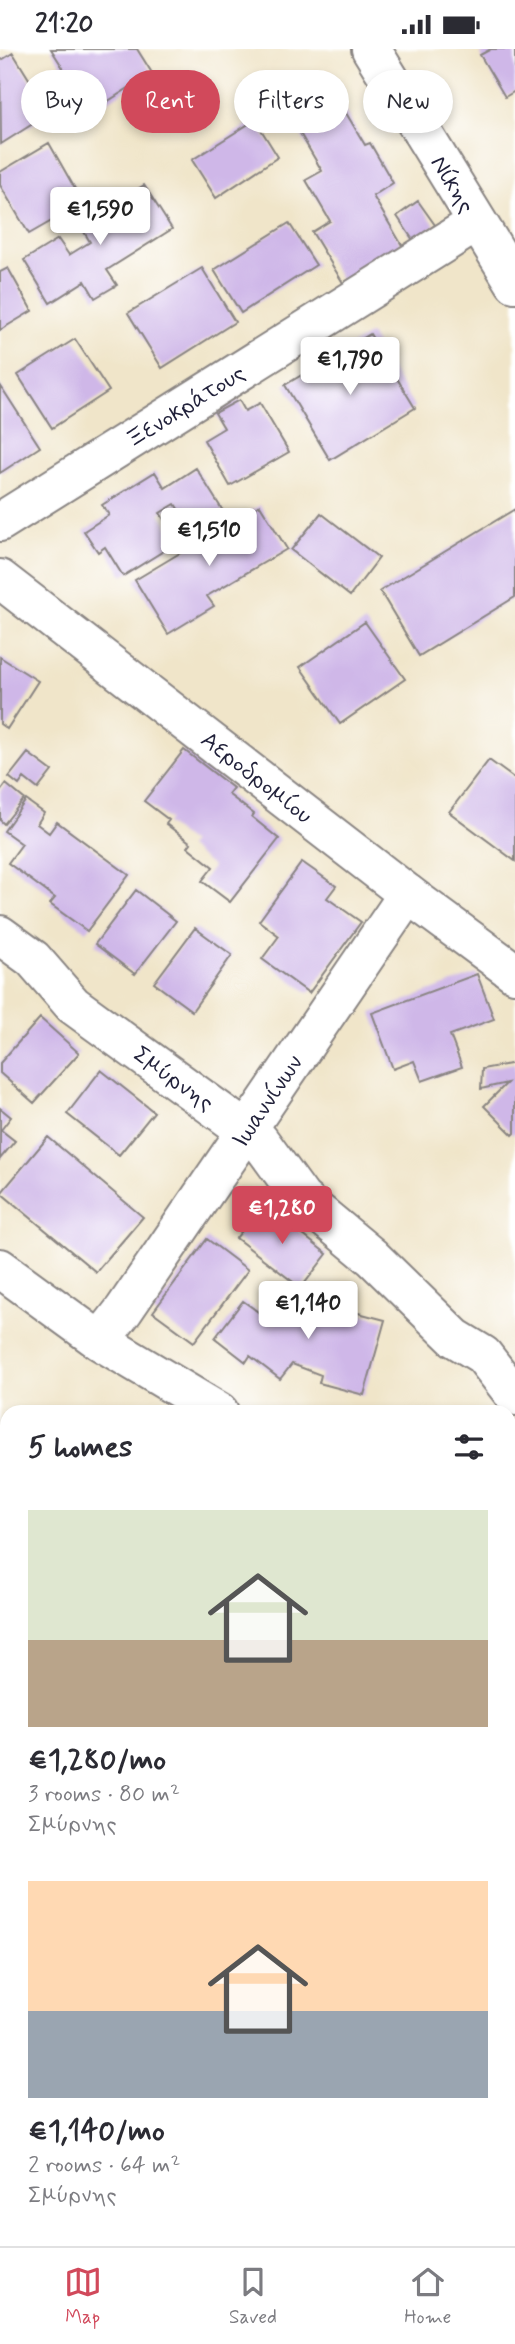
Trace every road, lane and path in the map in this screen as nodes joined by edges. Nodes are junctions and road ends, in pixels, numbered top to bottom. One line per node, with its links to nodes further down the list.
1 (370, 49): 2 (street, Νίκης)
2 (476, 223): 3 (street, Νίκης); 4 (street, Ξενοκράτους)
3 (515, 283)
4 (0, 522)
5 (0, 579): 6 (street, Αεροδρομίου)
6 (408, 894): 8 (street, Αεροδρομίου); 9 (street, Ιωαννίνων)
7 (0, 935): 9 (street, Σμύρνης)
8 (515, 973)
9 (247, 1131): 11 (street, Ιωαννίνων); 12 (street, Σμύρνης)
10 (0, 1268): 11 (street)
11 (100, 1341): 13 (street)
12 (515, 1396)
13 (207, 1405)

